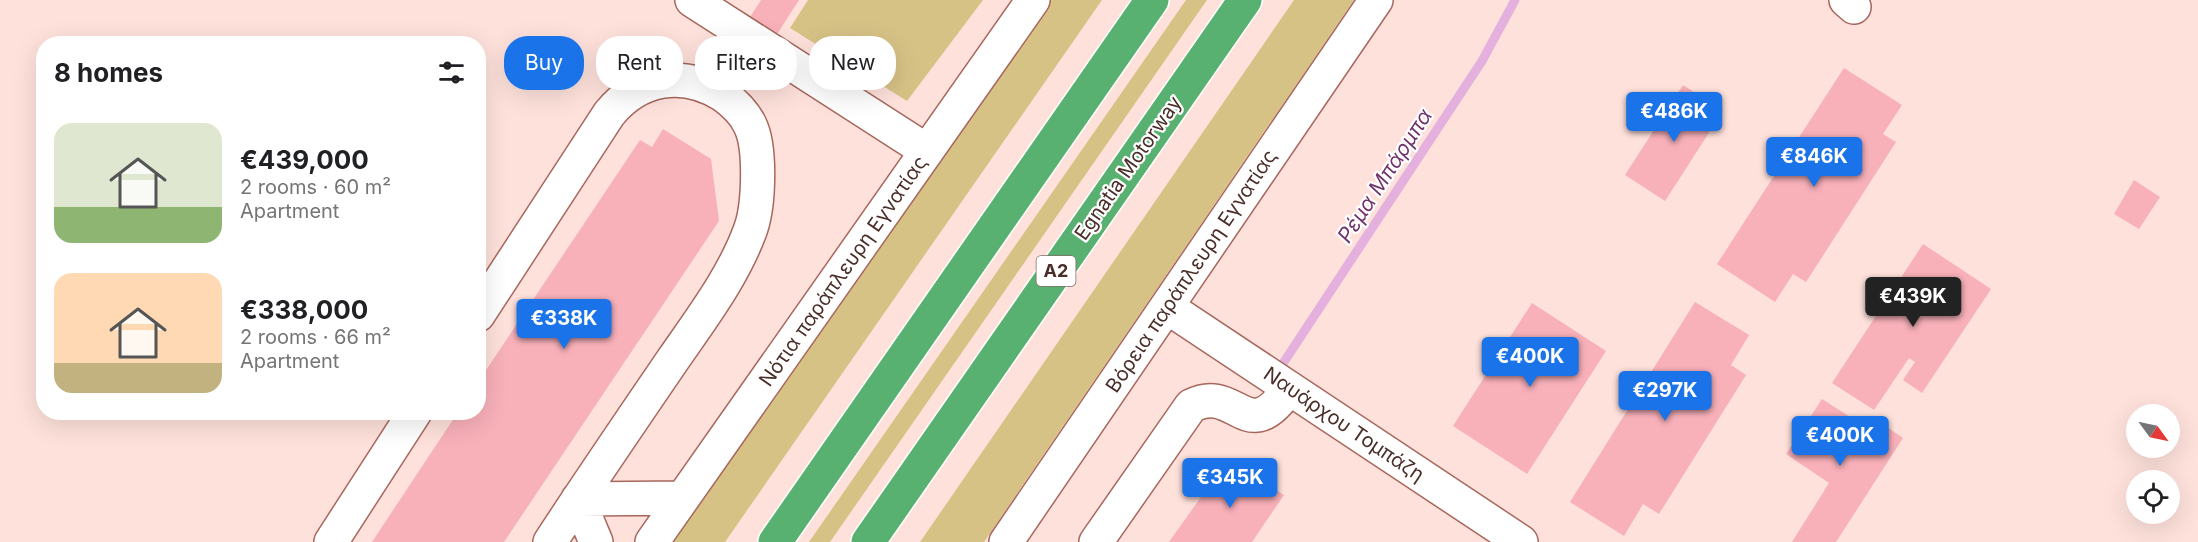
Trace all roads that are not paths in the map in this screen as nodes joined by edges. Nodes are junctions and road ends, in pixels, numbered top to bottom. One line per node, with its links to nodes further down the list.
1 (692, 0): 6 (street)
2 (1033, 0): 6 (street, Νότια παράπλευρη Εγνατίας)
3 (1152, 0): 17 (highway)
4 (1245, 0): 18 (highway, Egnatia Motorway / Α2)
5 (1376, 0): 8 (street, Βόρεια παράπλευρη Εγνατίας)
6 (927, 151): 11 (street, Νότια παράπλευρη Εγνατίας)
7 (486, 303): 12 (street)
8 (1167, 307): 9 (street, Ναυάρχου Τομπάζη); 19 (street, Βόρεια παράπλευρη Εγνατίας)
9 (1289, 388): 20 (street); 21 (street, Ναυάρχου Τομπάζη)
10 (410, 420): 13 (street)
11 (683, 498): 12 (street); 16 (street, Νότια παράπλευρη Εγνατίας)
12 (578, 499): 14 (street); 15 (street)
13 (331, 542)
14 (550, 542)
15 (597, 542)
16 (652, 542)
17 (775, 542)
18 (868, 542)
19 (1006, 542)
20 (1096, 542)
21 (1521, 542)

